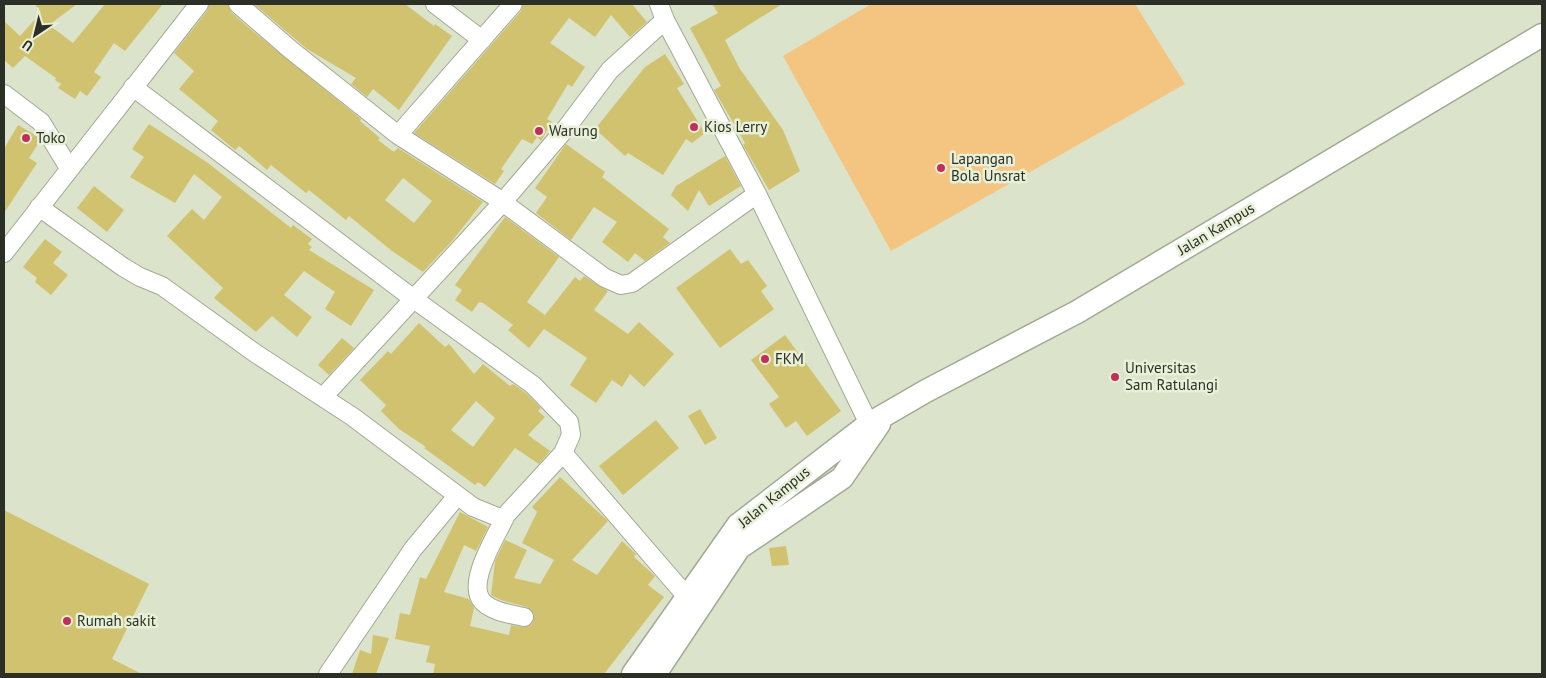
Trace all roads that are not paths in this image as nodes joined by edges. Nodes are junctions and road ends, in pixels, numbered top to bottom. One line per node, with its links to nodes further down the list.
1 (199, 4): 8 (street)
2 (238, 4): 10 (street)
3 (435, 4): 7 (street)
4 (513, 4): 7 (street)
5 (662, 12): 12 (street); 13 (street)
6 (1542, 35): 18 (street, Jalan Kampus)
7 (482, 40): 10 (street)
8 (133, 87): 11 (street); 16 (street)
9 (4, 94): 11 (street)
10 (398, 135): 13 (street)
11 (69, 168): 14 (street)
12 (757, 194): 13 (street); 18 (street)
13 (502, 202): 16 (street)
14 (39, 207): 15 (street); 17 (street)
15 (4, 253)
16 (415, 300): 17 (street); 19 (street)
17 (323, 397): 20 (street)
18 (877, 420): 22 (street, Jalan Kampus); 24 (street, Jalan Kampus)
19 (563, 453): 21 (street); 22 (street)
20 (457, 496): 21 (street); 25 (street)
21 (506, 515): 23 (street)
22 (688, 598): 26 (street, Jalan Kampus)
23 (524, 617)
24 (658, 673)
25 (328, 674)
26 (633, 674)

